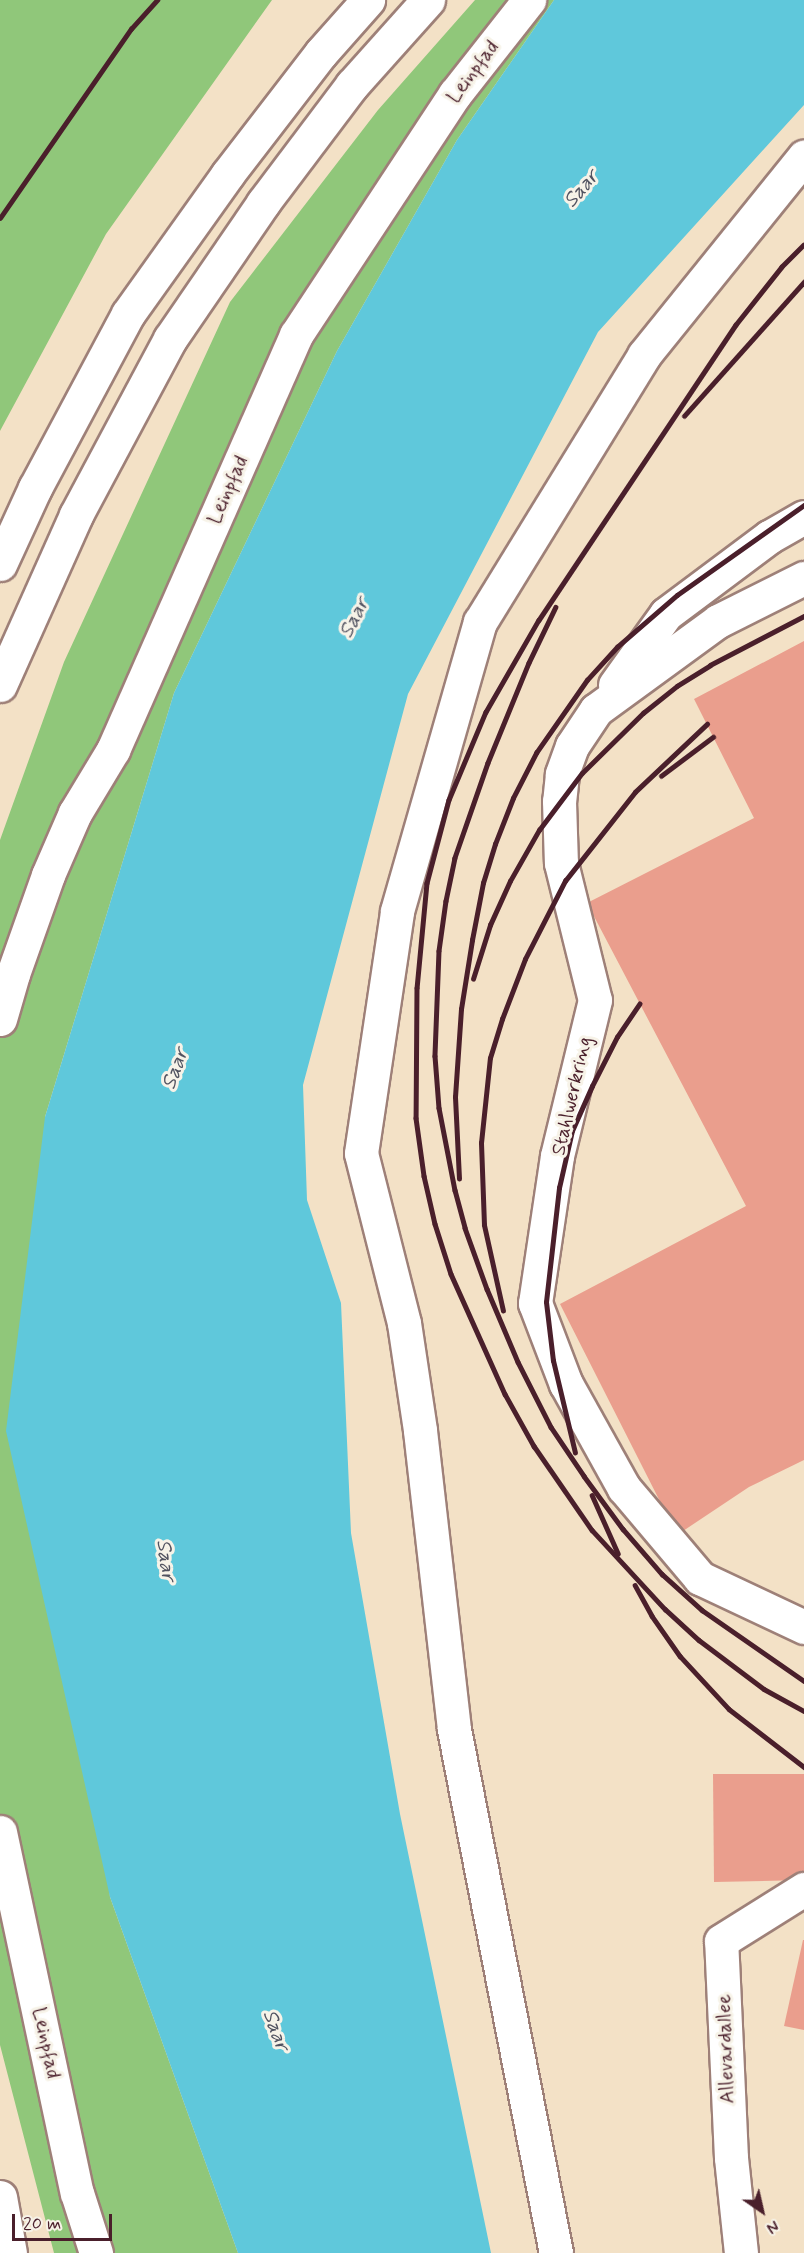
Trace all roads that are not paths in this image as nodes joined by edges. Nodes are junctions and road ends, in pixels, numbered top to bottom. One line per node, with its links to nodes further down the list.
1 (428, 0): 8 (main road)
2 (529, 0): 10 (main road, Leinpfad)
3 (365, 3): 6 (main road)
4 (804, 157): 17 (main road)
5 (804, 517): 9 (main road)
6 (0, 564)
7 (804, 578): 9 (main road, Stahlwerkring)
8 (0, 685)
9 (596, 710): 11 (main road, Stahlwerkring)
10 (0, 1019)
11 (804, 1627)
12 (0, 1832): 16 (main road, Leinpfad)
13 (804, 1889): 18 (main road, Allevardallee)
14 (0, 2197): 15 (main road)
15 (10, 2253)
16 (96, 2253)
17 (556, 2253)
18 (741, 2253)

